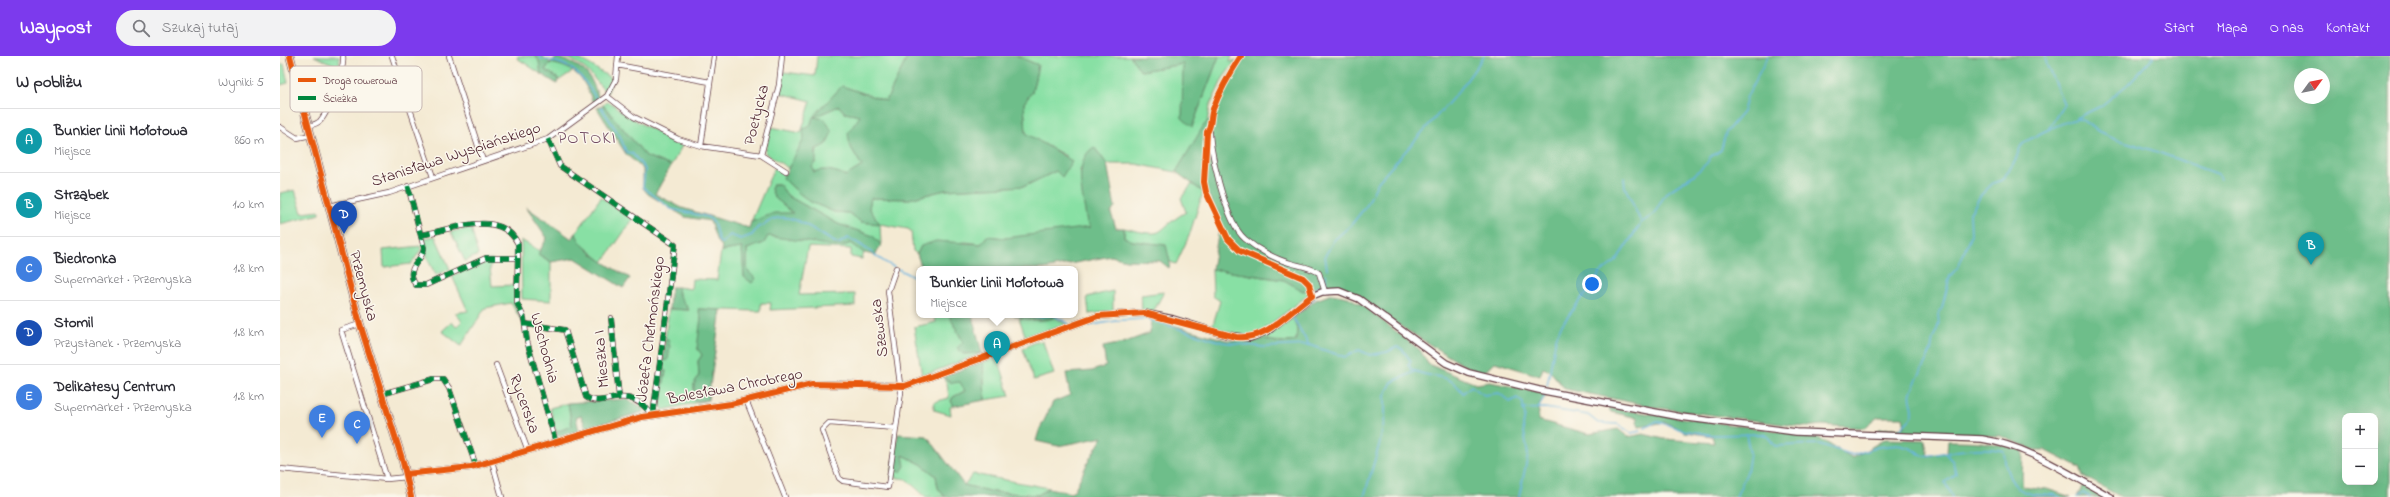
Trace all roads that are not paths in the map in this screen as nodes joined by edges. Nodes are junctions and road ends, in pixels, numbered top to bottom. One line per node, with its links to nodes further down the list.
1 (290, 56): 9 (main road, Przemyska)
2 (392, 56): 10 (street)
3 (449, 56): 22 (street)
4 (618, 56): 8 (street, Stanisława Wyspiańskiego)
5 (714, 56): 11 (street)
6 (782, 56): 21 (street, Poetycka)
7 (1241, 56): 30 (street)
8 (617, 65): 11 (street); 12 (street, Stanisława Wyspiańskiego)
9 (293, 66)
10 (395, 66)
11 (710, 82): 20 (street)
12 (607, 96): 19 (street, Stanisława Wyspiańskiego); 20 (street)
13 (304, 112): 16 (main road, Przemyska)
14 (325, 112): 16 (street)
15 (411, 112): 24 (street)
16 (308, 126): 18 (main road, Przemyska)
17 (280, 127): 18 (street)
18 (311, 136): 26 (main road, Przemyska)
19 (548, 139): 22 (street, Stanisława Wyspiańskiego); 39 (street, Józefa Chełmońskiego)
20 (701, 146): 21 (street)
21 (761, 156): 23 (street)
22 (483, 161): 24 (street, Stanisława Wyspiańskiego)
23 (786, 171)
24 (433, 177): 25 (street, Stanisława Wyspiańskiego)
25 (408, 186): 26 (street, Stanisława Wyspiańskiego); 27 (street)
26 (329, 206): 32 (main road, Przemyska)
27 (421, 235): 28 (street, Wschodnia); 28 (street)
28 (517, 258): 33 (street, Wschodnia)
29 (896, 268): 35 (street, Szewska)
30 (1325, 292): 35 (street, Bolesława Chrobrego); 51 (street, Bolesława Chrobrego)
31 (612, 318): 37 (street, Mieszka I)
32 (360, 324): 36 (main road, Przemyska); 47 (street)
33 (526, 324): 37 (street); 41 (street, Wschodnia)
34 (496, 365): 42 (street, Rycerska)
35 (900, 386): 38 (street, Bolesława Chrobrego); 40 (street, Szewska)
36 (382, 394): 44 (street); 46 (main road, Przemyska)
37 (619, 397): 39 (street)
38 (746, 400): 39 (street, Bolesława Chrobrego); 50 (street)
39 (653, 416): 41 (street, Bolesława Chrobrego)
40 (896, 428): 40 (street, Szewska)
41 (556, 443): 42 (street, Bolesława Chrobrego)
42 (528, 451): 43 (street, Bolesława Chrobrego)
43 (492, 461): 44 (street, Bolesława Chrobrego); 49 (street)
44 (476, 466): 46 (street, Bolesława Chrobrego)
45 (280, 469): 47 (street)
46 (406, 475): 47 (street); 48 (main road, Przemyska)
47 (387, 478)
48 (411, 497)
49 (502, 497)
50 (785, 497)
51 (2111, 497)

